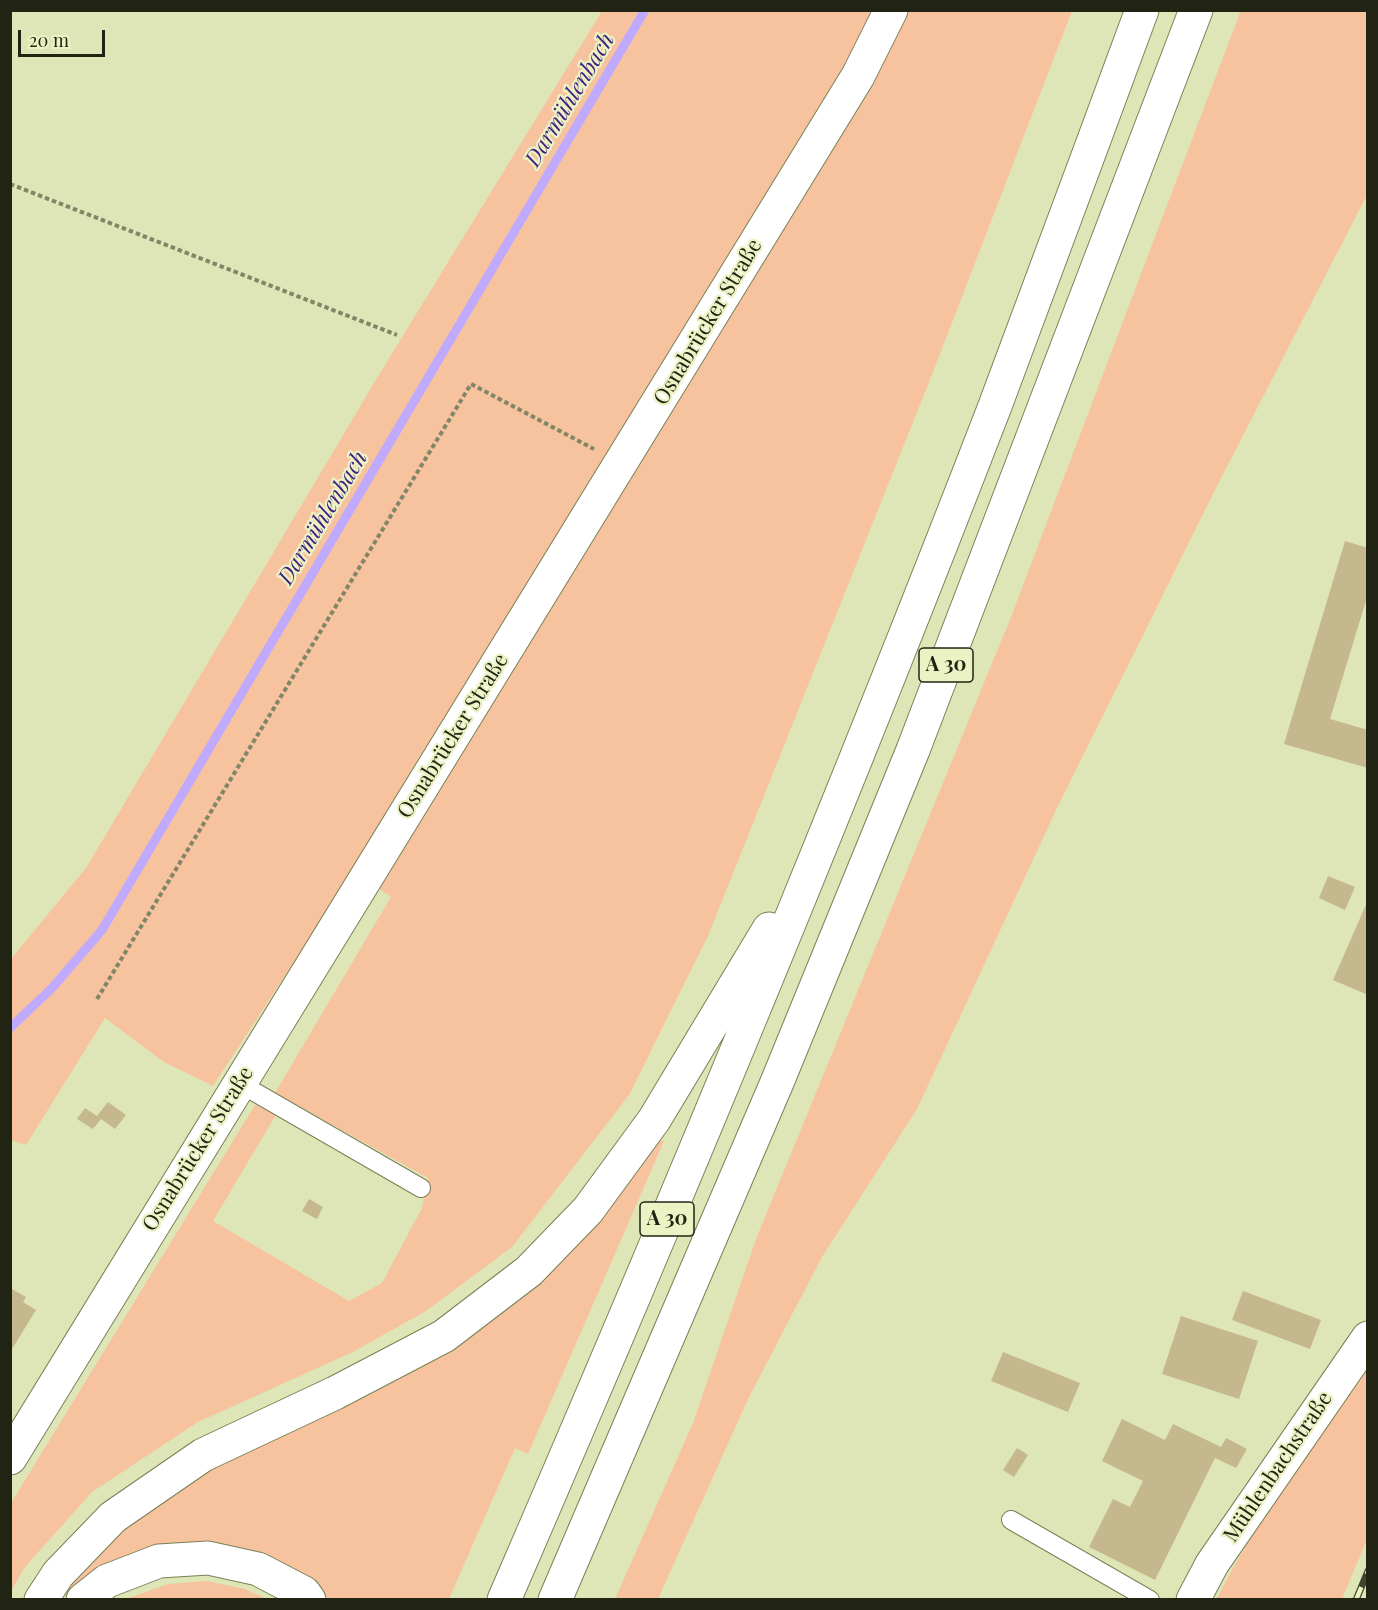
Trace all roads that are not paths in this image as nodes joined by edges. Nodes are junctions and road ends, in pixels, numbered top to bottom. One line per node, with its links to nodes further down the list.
1 (891, 10): 5 (main road, Osnabrücker Straße)
2 (1142, 10): 4 (main road, A 30)
3 (1196, 10): 14 (main road, A 30)
4 (825, 835): 10 (main road); 13 (main road, A 30)
5 (239, 1083): 6 (lane); 8 (main road, Osnabrücker Straße)
6 (422, 1188)
7 (1368, 1338): 16 (main road, Mühlenbachstraße)
8 (10, 1458)
9 (1011, 1520): 15 (lane)
10 (41, 1599)
11 (83, 1599): 12 (main road)
12 (309, 1599)
13 (504, 1599)
14 (555, 1599)
15 (1150, 1599)
16 (1193, 1599)

